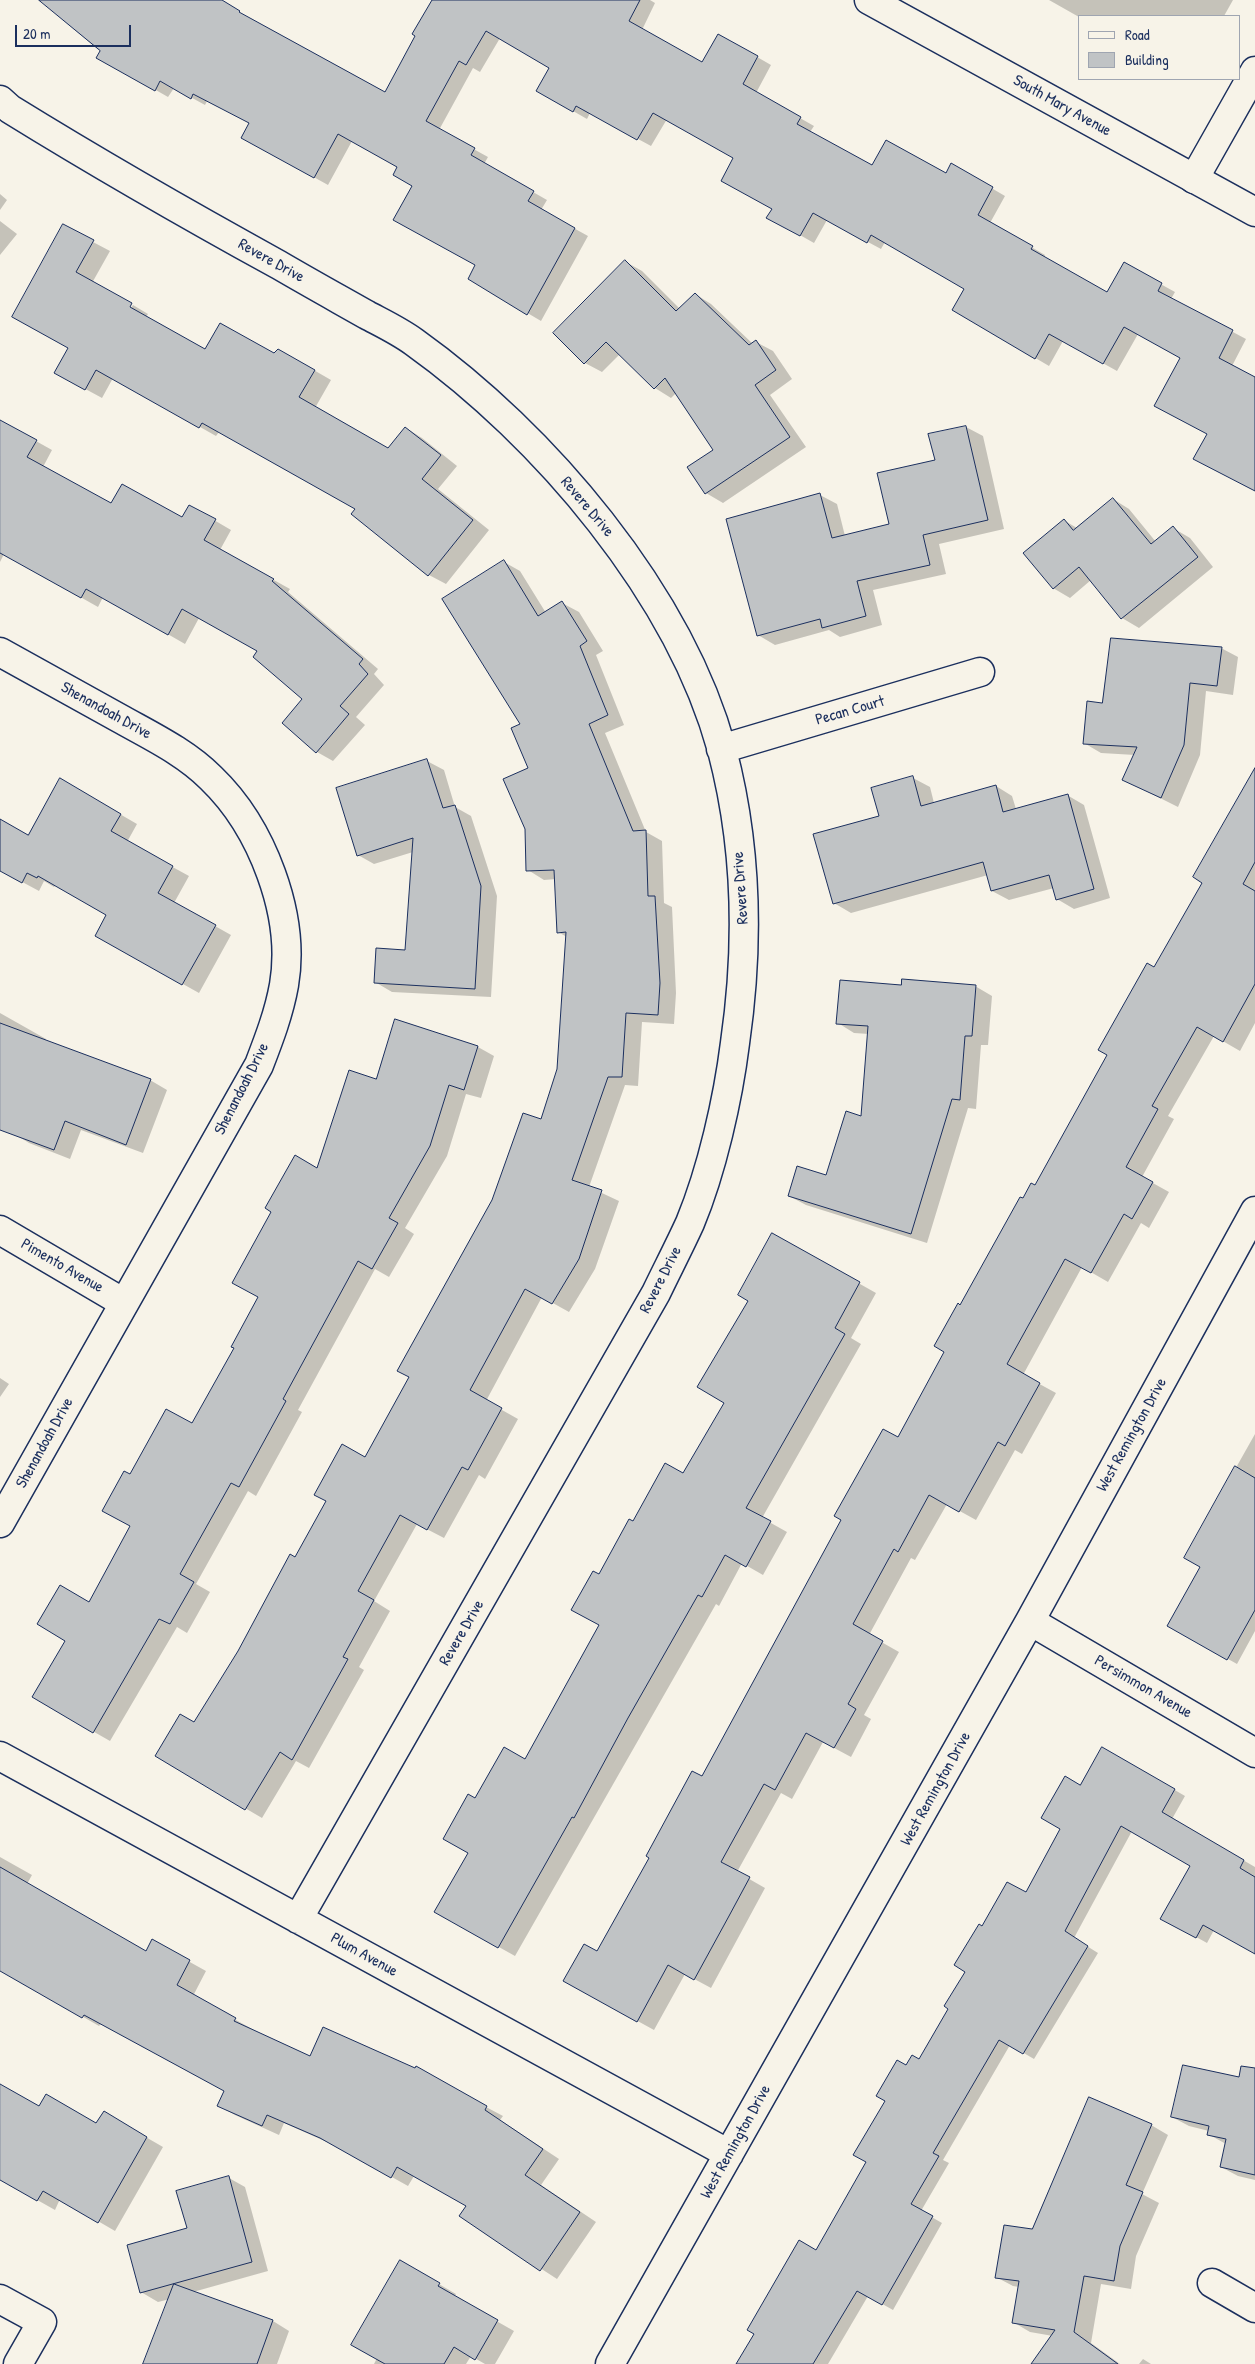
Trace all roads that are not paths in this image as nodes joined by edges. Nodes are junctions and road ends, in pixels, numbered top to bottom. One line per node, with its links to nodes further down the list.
1 (869, 0): 4 (street, South Mary Avenue)
2 (1255, 71): 4 (street)
3 (0, 100): 8 (street, Revere Drive)
4 (1194, 179): 5 (street, South Mary Avenue)
5 (1255, 212)
6 (0, 652): 11 (street, Shenandoah Drive)
7 (980, 672): 8 (street, Pecan Court)
8 (721, 749): 16 (street, Revere Drive)
9 (1255, 1211): 13 (street, West Remington Drive)
10 (0, 1230): 11 (street, Pimento Avenue)
11 (124, 1303): 12 (street, Shenandoah Drive)
12 (0, 1523)
13 (1030, 1621): 14 (street, Persimmon Avenue); 17 (street, West Remington Drive)
14 (1255, 1753)
15 (0, 1756): 16 (street, Plum Avenue)
16 (298, 1919): 17 (street, Plum Avenue)
17 (729, 2154): 22 (street, West Remington Drive)
18 (1212, 2283): 20 (street)
19 (0, 2299): 21 (street)
20 (1255, 2308)
21 (18, 2364)
22 (610, 2364)

